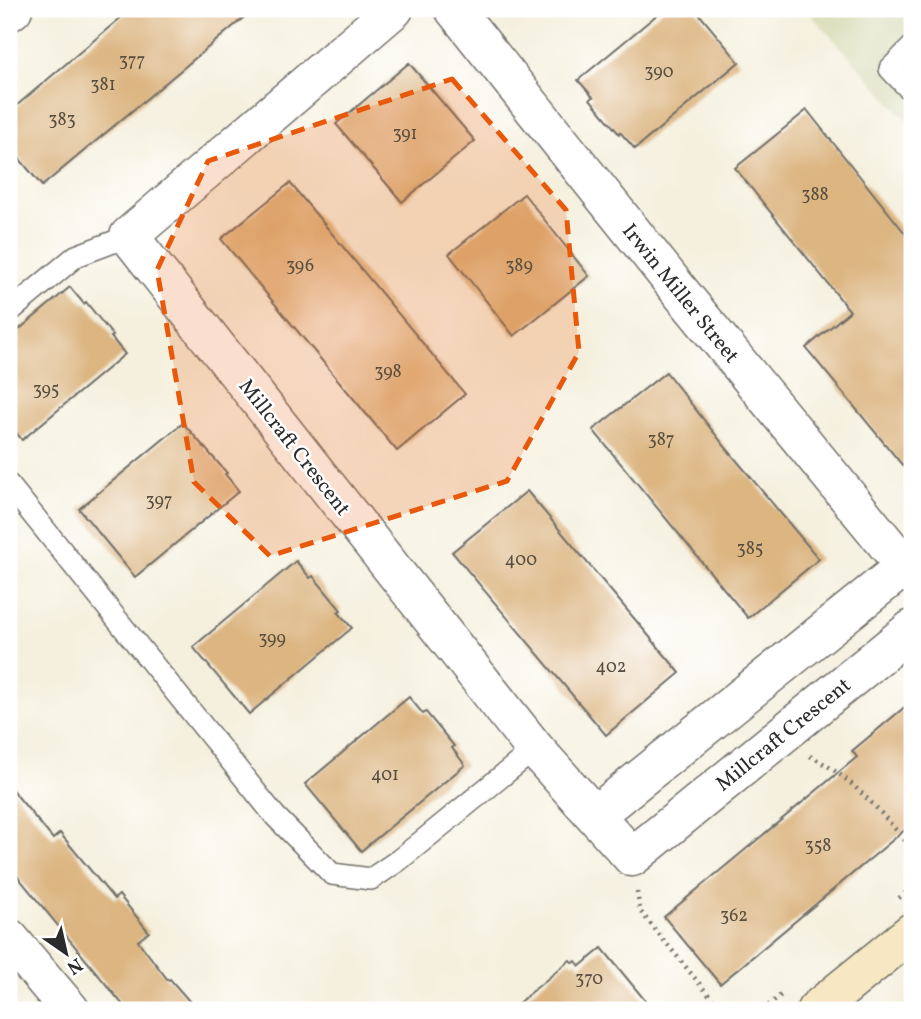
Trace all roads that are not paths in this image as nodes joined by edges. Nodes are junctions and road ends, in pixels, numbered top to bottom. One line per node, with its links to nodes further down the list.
1 (13, 9): 4 (street)
2 (394, 9): 7 (street)
3 (454, 9): 10 (street, Irwin Miller Street)
4 (9, 12)
5 (912, 47): 6 (lane)
6 (912, 92)
7 (129, 236): 8 (lane); 12 (street, Millcraft Crescent)
8 (9, 312)
9 (9, 485): 12 (lane)
10 (908, 570): 13 (street)
11 (912, 629): 13 (street, Millcraft Crescent)
12 (535, 749): 13 (street, Millcraft Crescent)
13 (595, 815)
14 (911, 936): 17 (main road)
15 (9, 938): 16 (street)
16 (70, 1010)
17 (816, 1010)

